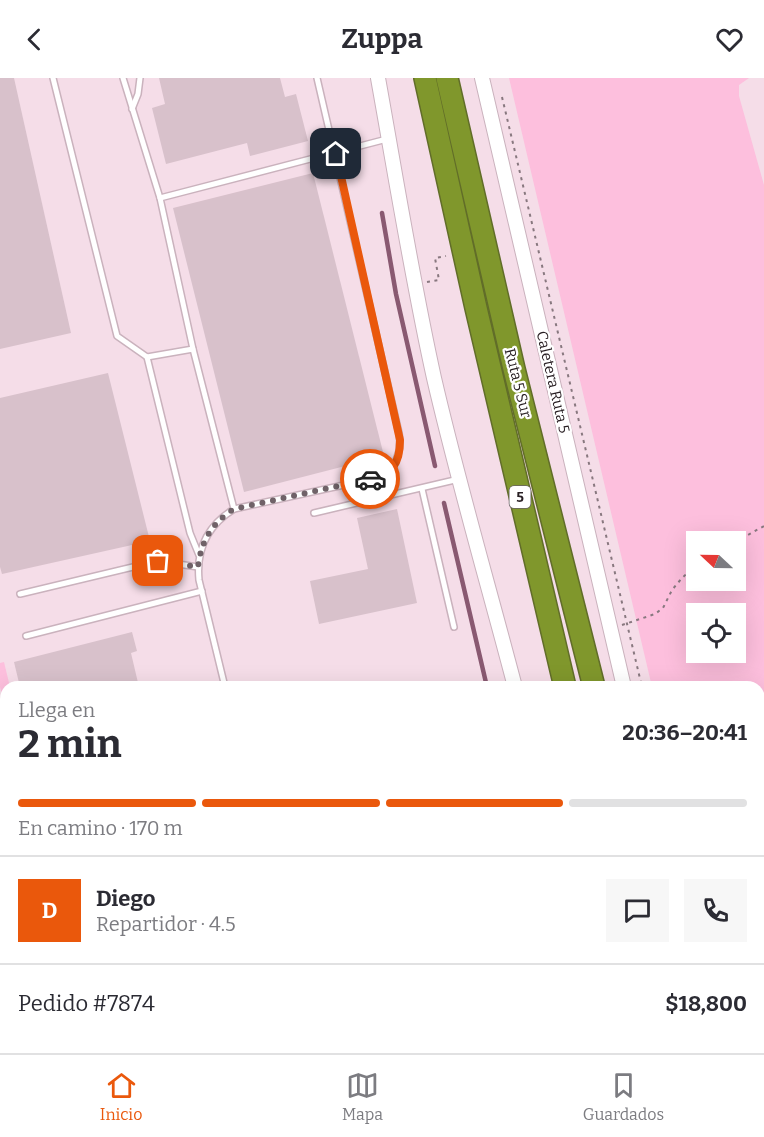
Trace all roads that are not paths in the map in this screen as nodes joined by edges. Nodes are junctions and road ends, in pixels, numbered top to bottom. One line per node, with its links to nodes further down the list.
1 (53, 78): 14 (lane)
2 (123, 78): 9 (lane)
3 (140, 78): 9 (lane)
4 (317, 78): 11 (lane)
5 (378, 78): 10 (street)
6 (425, 78): 27 (highway, Ruta 5 Sur / 5)
7 (447, 78): 28 (highway, Ruta 5 Sur / 5)
8 (482, 78): 29 (street, Caletera Ruta 5)
9 (132, 109): 12 (lane)
10 (389, 139): 11 (lane); 15 (street)
11 (336, 154): 12 (lane); 17 (lane)
12 (160, 198): 13 (lane)
13 (193, 349): 14 (lane); 17 (lane)
14 (147, 357): 19 (lane)
15 (459, 479): 16 (lane); 26 (street)
16 (422, 489): 18 (lane); 23 (lane)
17 (234, 509): 19 (lane)
18 (314, 513)
19 (199, 555): 20 (lane)
20 (198, 567): 21 (lane); 22 (lane)
21 (202, 591): 24 (lane); 25 (lane)
22 (20, 594)
23 (454, 627)
24 (26, 636)
25 (224, 681)
26 (512, 681)
27 (564, 681)
28 (592, 681)
29 (623, 681)

